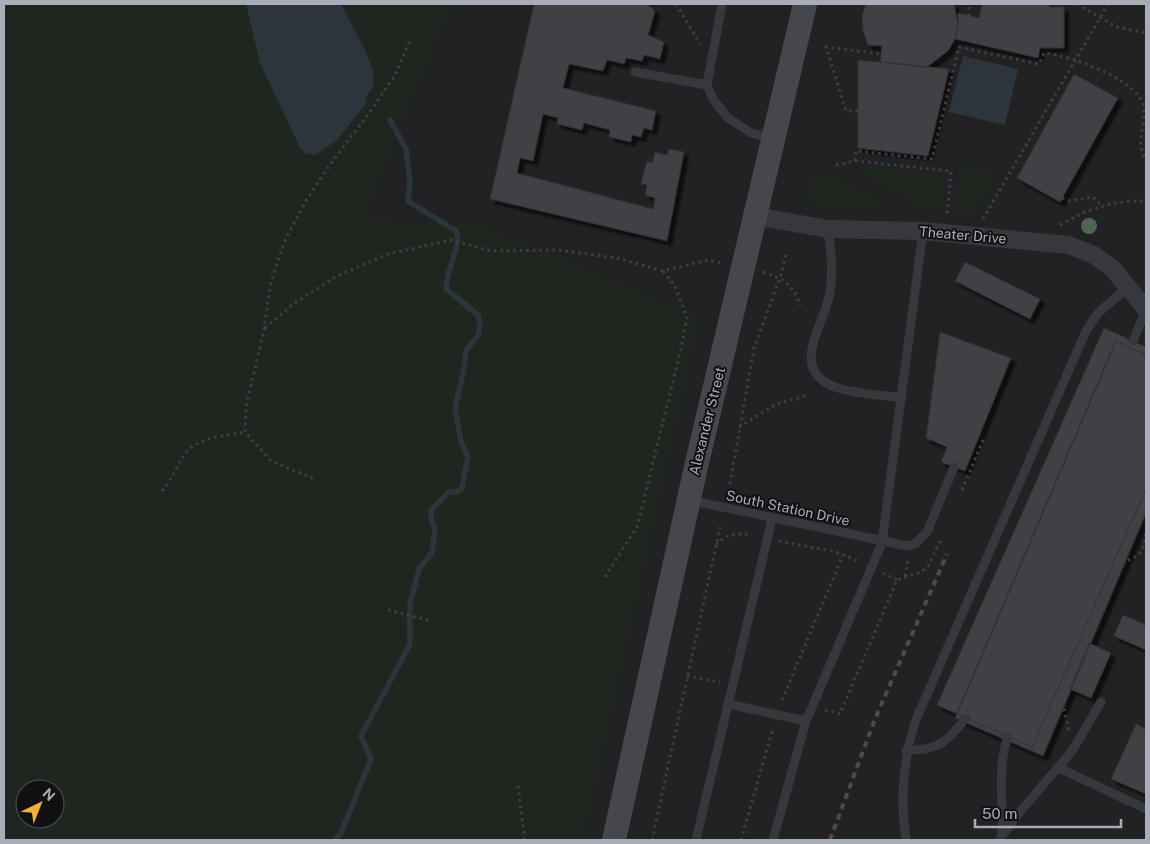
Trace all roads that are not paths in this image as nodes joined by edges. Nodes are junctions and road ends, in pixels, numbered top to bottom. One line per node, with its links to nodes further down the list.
1 (722, 4): 4 (lane)
2 (805, 4): 5 (main road, Alexander Street)
3 (635, 72): 4 (lane)
4 (707, 85): 5 (lane)
5 (773, 139): 6 (main road, Alexander Street)
6 (755, 216): 7 (street, Theater Drive); 14 (main road, Alexander Street)
7 (828, 229): 8 (street, Theater Drive); 12 (lane)
8 (923, 231): 9 (street, Theater Drive); 12 (lane)
9 (1128, 287): 10 (street, Theater Drive); 22 (lane)
10 (1146, 309): 11 (lane)
11 (1133, 341)
12 (902, 398): 16 (lane)
13 (954, 467): 16 (lane, South Station Drive)
14 (689, 500): 15 (lane, South Station Drive); 26 (main road, Alexander Street)
15 (772, 519): 16 (lane, South Station Drive); 18 (lane)
16 (882, 542): 20 (lane)
17 (1101, 702): 23 (lane)
18 (728, 704): 20 (lane); 27 (lane)
19 (966, 718): 22 (lane)
20 (806, 721): 28 (lane)
21 (1008, 736): 25 (lane)
22 (906, 750): 29 (lane)
23 (1059, 768): 24 (lane); 25 (lane)
24 (1146, 809)
25 (1001, 838)
26 (614, 840)
27 (696, 840)
28 (772, 840)
29 (906, 840)

